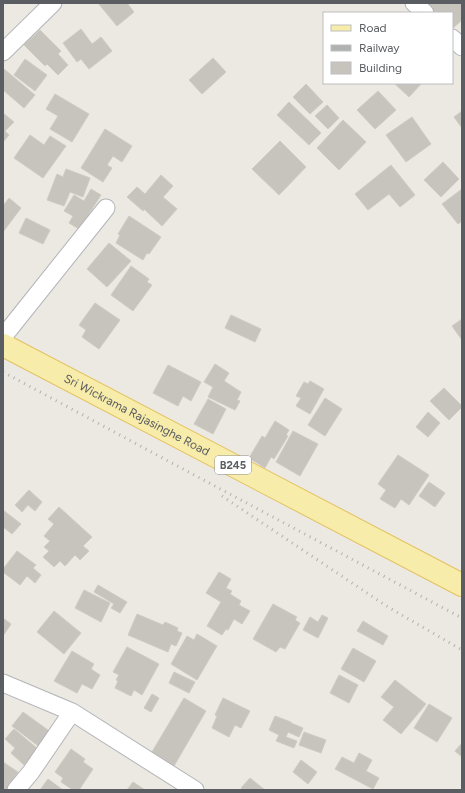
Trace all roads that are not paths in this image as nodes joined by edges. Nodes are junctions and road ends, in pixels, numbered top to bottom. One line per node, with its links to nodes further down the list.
1 (53, 3): 6 (street)
2 (414, 3): 3 (street)
3 (424, 12)
4 (453, 39): 5 (street)
5 (462, 47)
6 (3, 52)
7 (106, 208): 8 (street)
8 (3, 337)
9 (3, 345): 10 (main road, Sri Wickrama Rajasinghe Road / B245)
10 (461, 582)
11 (3, 683): 12 (street)
12 (72, 712): 13 (street); 14 (street)
13 (16, 790)
14 (195, 790)

